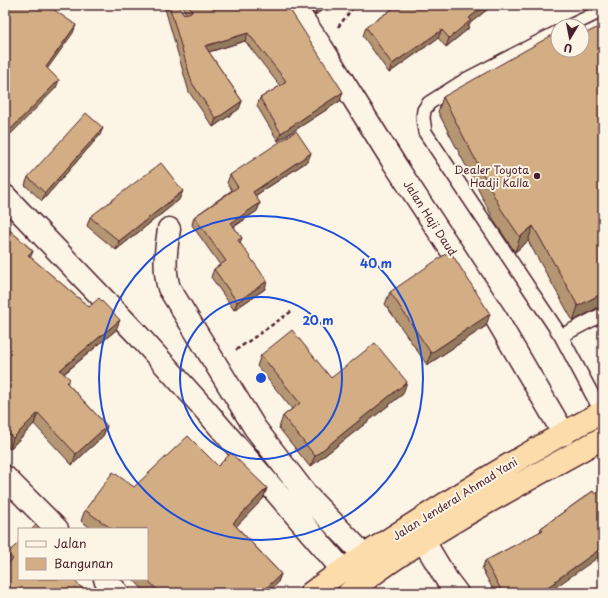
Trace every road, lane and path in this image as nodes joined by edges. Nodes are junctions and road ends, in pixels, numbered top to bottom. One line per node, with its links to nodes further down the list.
1 (293, 5): 12 (street, Jalan Haji Daud)
2 (603, 10): 3 (lane)
3 (586, 18)
4 (550, 36): 9 (lane)
5 (5, 196): 18 (street)
6 (169, 229): 10 (street)
7 (292, 311): 10 (path)
8 (603, 314): 9 (lane)
9 (561, 336): 11 (lane)
10 (216, 364): 17 (street)
11 (602, 412): 12 (highway, Jalan Jenderal Ahmad Yani)
12 (564, 434): 17 (highway, Jalan Jenderal Ahmad Yani)
13 (603, 438): 16 (highway, Jalan Jenderal Ahmad Yani)
14 (5, 478): 15 (street)
15 (56, 528)
16 (423, 540): 22 (highway, Jalan Jenderal Ahmad Yani); 23 (street)
17 (364, 555): 18 (highway, Jalan Jenderal Ahmad Yani)
18 (342, 569): 21 (highway, Jalan Jenderal Ahmad Yani)
19 (106, 580): 20 (street)
20 (118, 593)
21 (311, 593)
22 (349, 593)
23 (457, 593)

